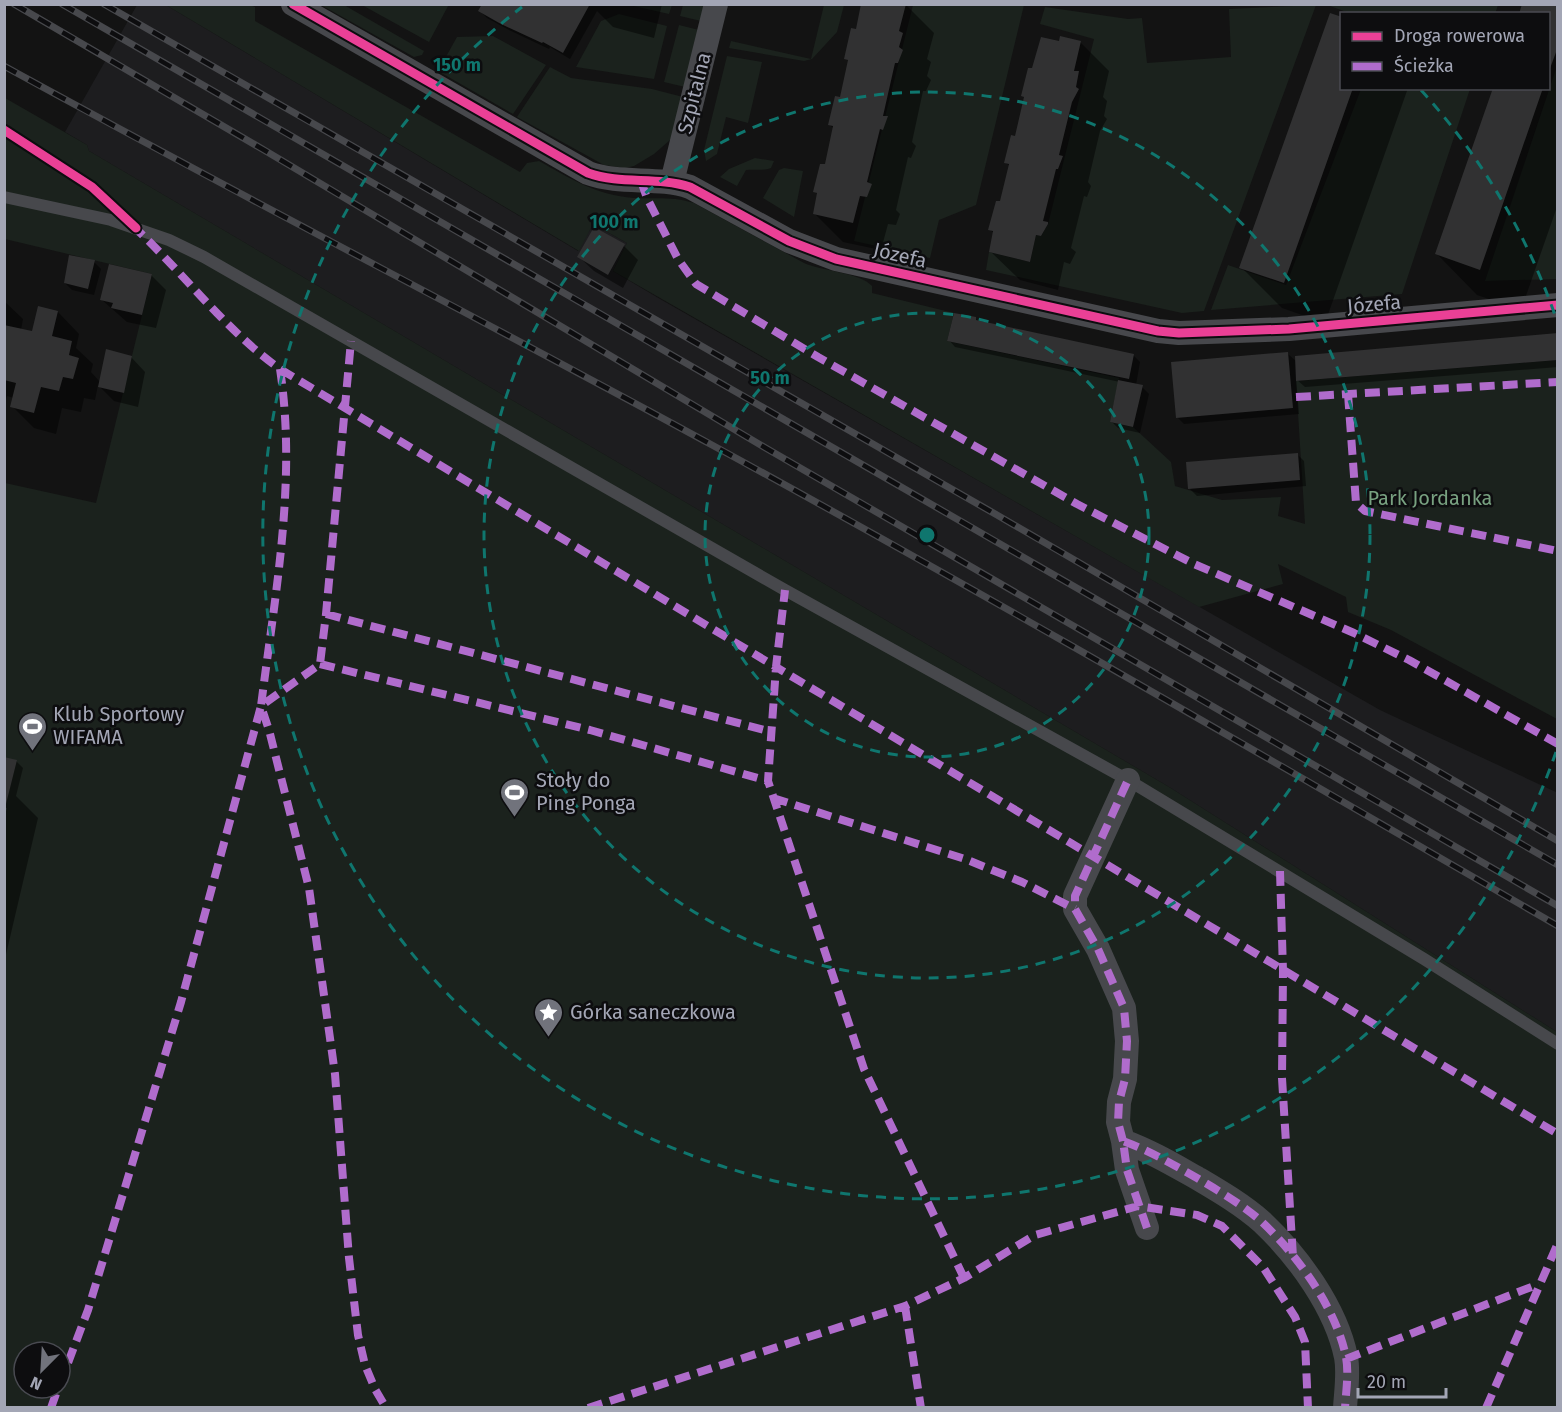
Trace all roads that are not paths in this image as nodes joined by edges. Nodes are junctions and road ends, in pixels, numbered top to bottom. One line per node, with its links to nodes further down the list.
1 (293, 4): 3 (street, Józefa)
2 (716, 4): 3 (street, Szpitalna)
3 (672, 182): 5 (street, Józefa)
4 (4, 196): 6 (lane)
5 (1557, 306)
6 (1128, 780): 7 (lane); 8 (street)
7 (1557, 1044)
8 (1123, 1141): 9 (street); 10 (street)
9 (1147, 1228)
10 (1345, 1407)

